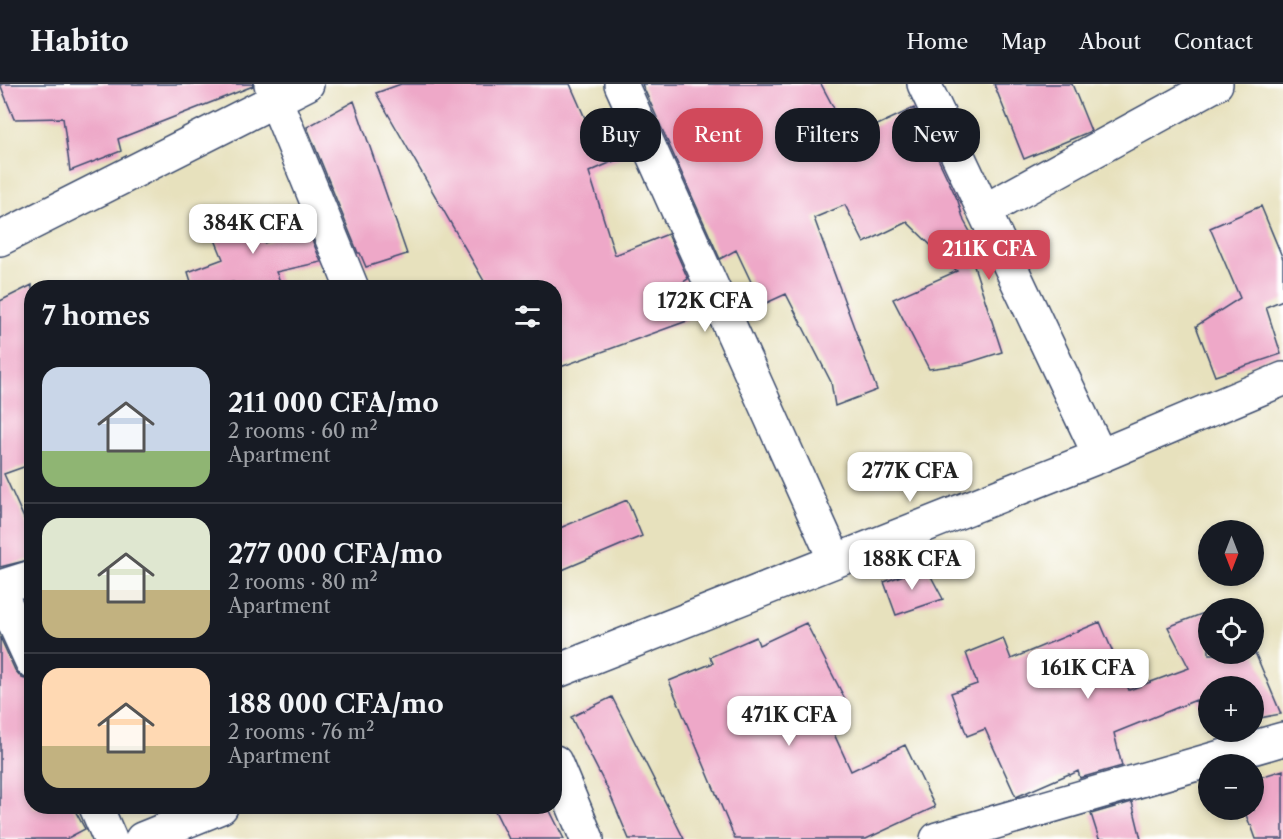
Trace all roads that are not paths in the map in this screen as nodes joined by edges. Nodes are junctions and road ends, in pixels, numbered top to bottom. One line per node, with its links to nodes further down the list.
1 (307, 84): 5 (street)
2 (621, 84): 11 (street)
3 (924, 84): 6 (street)
4 (1216, 84): 6 (street)
5 (273, 92): 7 (street); 8 (street)
6 (984, 211): 10 (street)
7 (0, 239)
8 (349, 280)
9 (1283, 379): 10 (street)
10 (1100, 456): 11 (street)
11 (835, 560): 16 (street)
12 (24, 580): 13 (street)
13 (0, 587)
14 (0, 592): 15 (street)
15 (24, 644)
16 (562, 669)
17 (1283, 740): 24 (street)
18 (562, 779): 23 (street)
19 (99, 814): 21 (street)
20 (204, 814): 22 (street)
21 (110, 839)
22 (142, 839)
23 (587, 839)
24 (937, 839)

